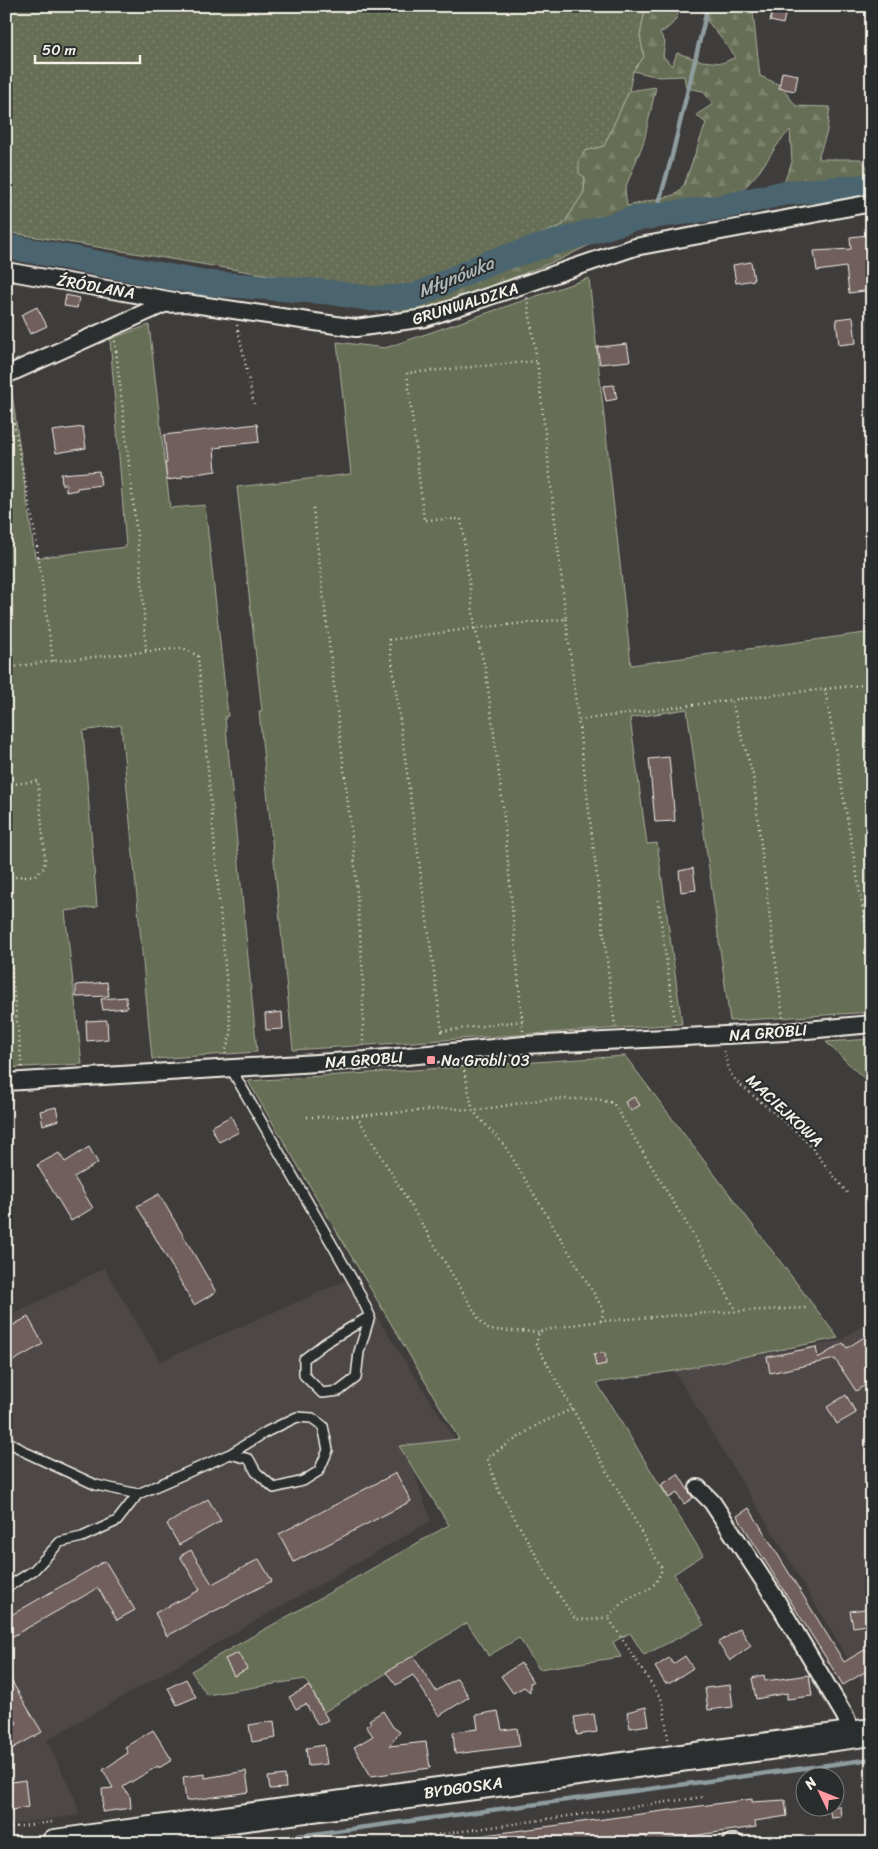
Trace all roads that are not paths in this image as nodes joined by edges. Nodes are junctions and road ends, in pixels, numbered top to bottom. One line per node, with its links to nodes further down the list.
1 (872, 203): 3 (street, GRUNWALDZKA)
2 (6, 271): 3 (street, ŹRÓDLANA)
3 (186, 303): 4 (street, GRUNWALDZKA)
4 (9, 374)
5 (872, 1024): 6 (street, NA GROBLI)
6 (230, 1067): 7 (street, NA GROBLI); 8 (lane)
7 (6, 1082)
8 (370, 1316): 8 (lane)
9 (6, 1440): 12 (lane)
10 (230, 1454): 10 (lane); 12 (lane)
11 (698, 1488): 14 (street)
12 (138, 1494): 13 (lane)
13 (6, 1588)
14 (862, 1733): 15 (main road, BYDGOSKA)
15 (55, 1843)
16 (731, 1843): 17 (street)
17 (736, 1843)

